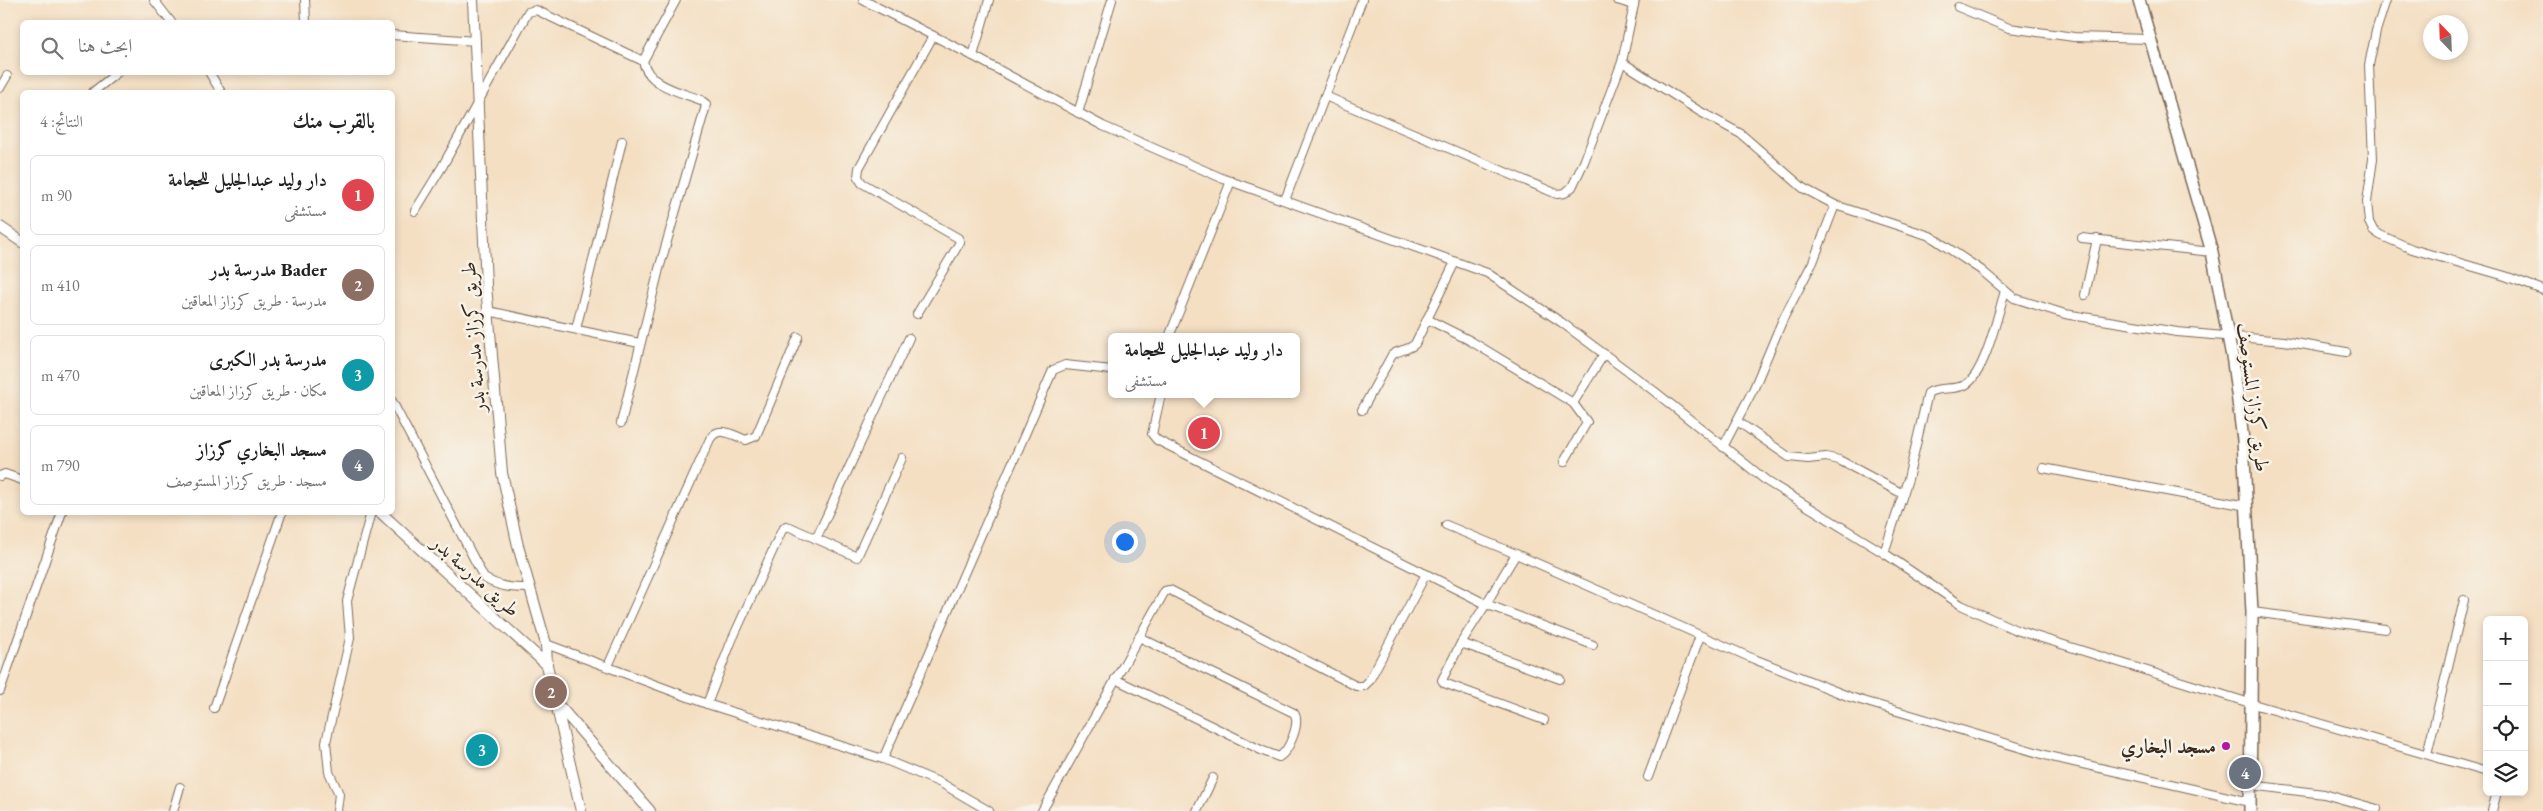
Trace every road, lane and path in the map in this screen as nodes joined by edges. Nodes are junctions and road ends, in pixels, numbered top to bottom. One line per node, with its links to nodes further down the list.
1 (154, 0): 14 (street)
2 (305, 0): 15 (street)
3 (473, 0): 19 (street, طريق كرزاز مدرسة بدر)
4 (676, 0): 21 (street)
5 (863, 0): 17 (street)
6 (990, 0): 20 (street)
7 (1112, 0): 31 (street)
8 (1362, 0): 29 (street)
9 (1617, 0): 12 (street)
10 (2138, 0): 18 (main road, طريق كرزاز المستوصف)
11 (2386, 0): 43 (street)
12 (1634, 3): 22 (street)
13 (1958, 6): 18 (street)
14 (169, 20)
15 (306, 20)
16 (395, 35): 19 (street)
17 (933, 36): 20 (street); 47 (street)
18 (2150, 39): 41 (main road, طريق كرزاز المستوصف)
19 (476, 41): 30 (street, طريق كرزاز مدرسة بدر)
20 (973, 56): 31 (street)
21 (643, 61): 30 (street); 54 (street)
22 (1622, 62): 29 (street); 35 (street)
23 (114, 75): 27 (street)
24 (211, 75): 28 (street)
25 (7, 76): 26 (street)
26 (0, 88)
27 (96, 90)
28 (220, 90)
29 (1325, 96): 34 (street)
30 (479, 100): 36 (street); 46 (street, طريق كرزاز مدرسة بدر)
31 (1078, 113): 33 (street)
32 (622, 141): 49 (street)
33 (1231, 181): 34 (street); 50 (street)
34 (1284, 200): 42 (street)
35 (1835, 205): 44 (street); 62 (street)
36 (414, 211)
37 (0, 227): 40 (street)
38 (2082, 238): 39 (street)
39 (2097, 239): 41 (street); 45 (street)
40 (20, 241)
41 (2212, 252): 53 (main road, طريق كرزاز المستوصف)
42 (1455, 262): 48 (street); 56 (street)
43 (2543, 290)
44 (2005, 291): 53 (street); 70 (street)
45 (2085, 295)
46 (488, 311): 49 (street); 81 (street, طريق كرزاز مدرسة بدر)
47 (917, 314)
48 (1427, 320): 59 (street); 61 (street)
49 (576, 330): 54 (street)
50 (1171, 333)
51 (798, 337): 92 (street)
52 (910, 338): 77 (street)
53 (2229, 338): 55 (street); 71 (main road, طريق كرزاز المستوصف)
54 (640, 343): 63 (street)
55 (2346, 352)
56 (1604, 354): 59 (street); 64 (street)
57 (1108, 370): 102 (street)
58 (1160, 398): 80 (street)
59 (1573, 402): 66 (street)
60 (395, 408): 81 (street)
61 (1362, 410)
62 (1737, 421): 64 (street); 70 (street)
63 (621, 423)
64 (1723, 447): 78 (street)
65 (902, 458): 77 (street)
66 (1564, 462)
67 (2042, 468): 71 (street)
68 (0, 476): 69 (street)
69 (20, 479)
70 (1903, 494): 78 (street)
71 (2247, 506): 84 (main road, طريق كرزاز المستوصف)
72 (61, 515): 95 (street)
73 (281, 515): 99 (street)
74 (370, 515): 112 (street)
75 (383, 515): 91 (street, طريق مدرسة بدر)
76 (1446, 525): 79 (street)
77 (816, 539): 96 (street)
78 (1884, 553): 97 (street)
79 (1516, 554): 83 (street); 86 (street)
80 (1426, 574): 83 (street); 87 (street)
81 (528, 588): 89 (street, طريق كرزاز مدرسة بدر)
82 (2464, 600): 101 (street)
83 (1486, 604): 88 (street); 90 (street)
84 (2252, 612): 85 (street); 97 (main road, طريق كرزاز المستوصف)
85 (2385, 629)
86 (1700, 636): 104 (street); 109 (street)
87 (1139, 637): 93 (street); 93 (street)
88 (1461, 643): 94 (street); 100 (street)
89 (546, 644): 91 (street, طريق كرزاز مدرسة بدر); 92 (street)
90 (1593, 645)
91 (547, 665): 98 (street, طريق كرزاز مدرسة بدر)
92 (608, 666): 96 (street)
93 (1115, 679): 116 (street)
94 (1560, 679)
95 (0, 691)
96 (707, 704): 102 (street)
97 (2252, 704): 101 (street); 106 (main road, طريق كرزاز المستوصف)
98 (558, 705): 113 (street, طريق كرزاز مدرسة بدر); 114 (street)
99 (214, 708)
100 (1544, 720)
101 (2427, 754): 103 (street)
102 (883, 759): 115 (street)
103 (2483, 771)
104 (1648, 777)
105 (1213, 778): 117 (street)
106 (2250, 785): 109 (main road, طريق كرزاز المستوصف); 110 (street)
107 (180, 787): 111 (street)
108 (2496, 796): 118 (street)
109 (2250, 806)
110 (2376, 809)
111 (174, 811)
112 (337, 811)
113 (581, 811)
114 (650, 811)
115 (989, 811)
116 (1042, 811)
117 (1197, 811)
118 (2492, 811)

